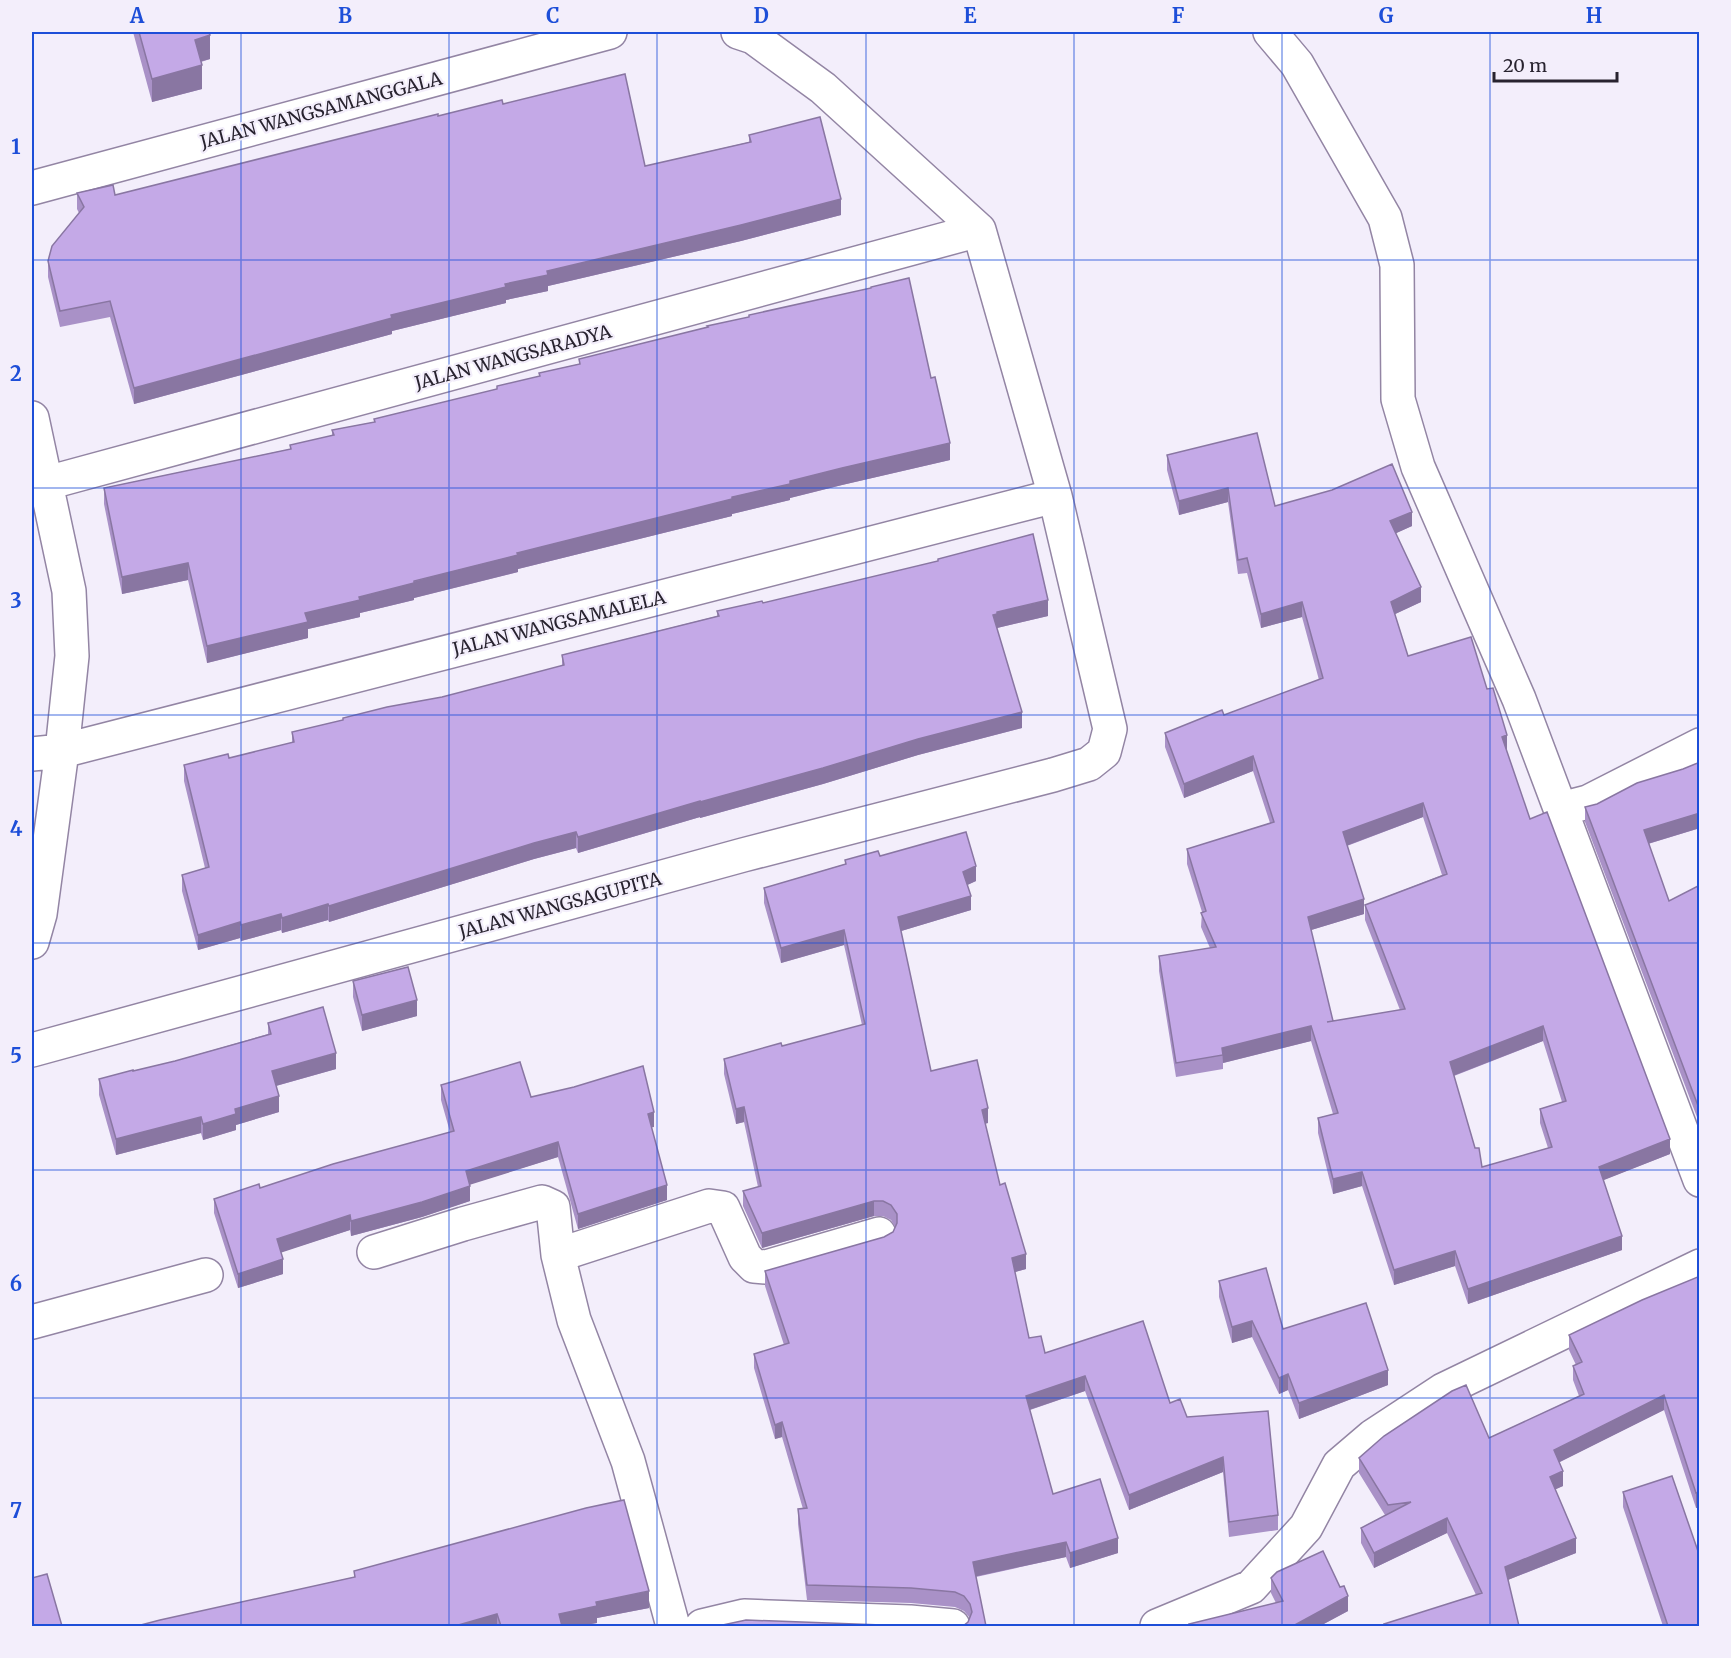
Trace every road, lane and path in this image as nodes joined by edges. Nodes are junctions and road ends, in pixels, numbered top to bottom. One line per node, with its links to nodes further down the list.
1 (610, 32): 4 (street, JALAN WANGSAMANGGALA)
2 (738, 32): 5 (street)
3 (1270, 32): 11 (street)
4 (32, 188)
5 (979, 230): 7 (street, JALAN WANGSARADYA); 8 (street)
6 (32, 418): 7 (street)
7 (47, 483): 10 (street)
8 (1055, 496): 10 (street, JALAN WANGSAMALELA); 13 (street, JALAN WANGSAGUPITA)
9 (1700, 745): 11 (street)
10 (47, 753): 12 (street)
11 (1561, 809): 14 (street)
12 (32, 942)
13 (32, 1050)
14 (1700, 1180)
15 (879, 1234): 17 (street)
16 (374, 1252): 17 (street)
17 (558, 1256): 21 (street)
18 (1700, 1266): 24 (street)
19 (206, 1275): 20 (street)
20 (32, 1322)
21 (674, 1626)
22 (702, 1626): 23 (street)
23 (953, 1626)
24 (1157, 1626)

